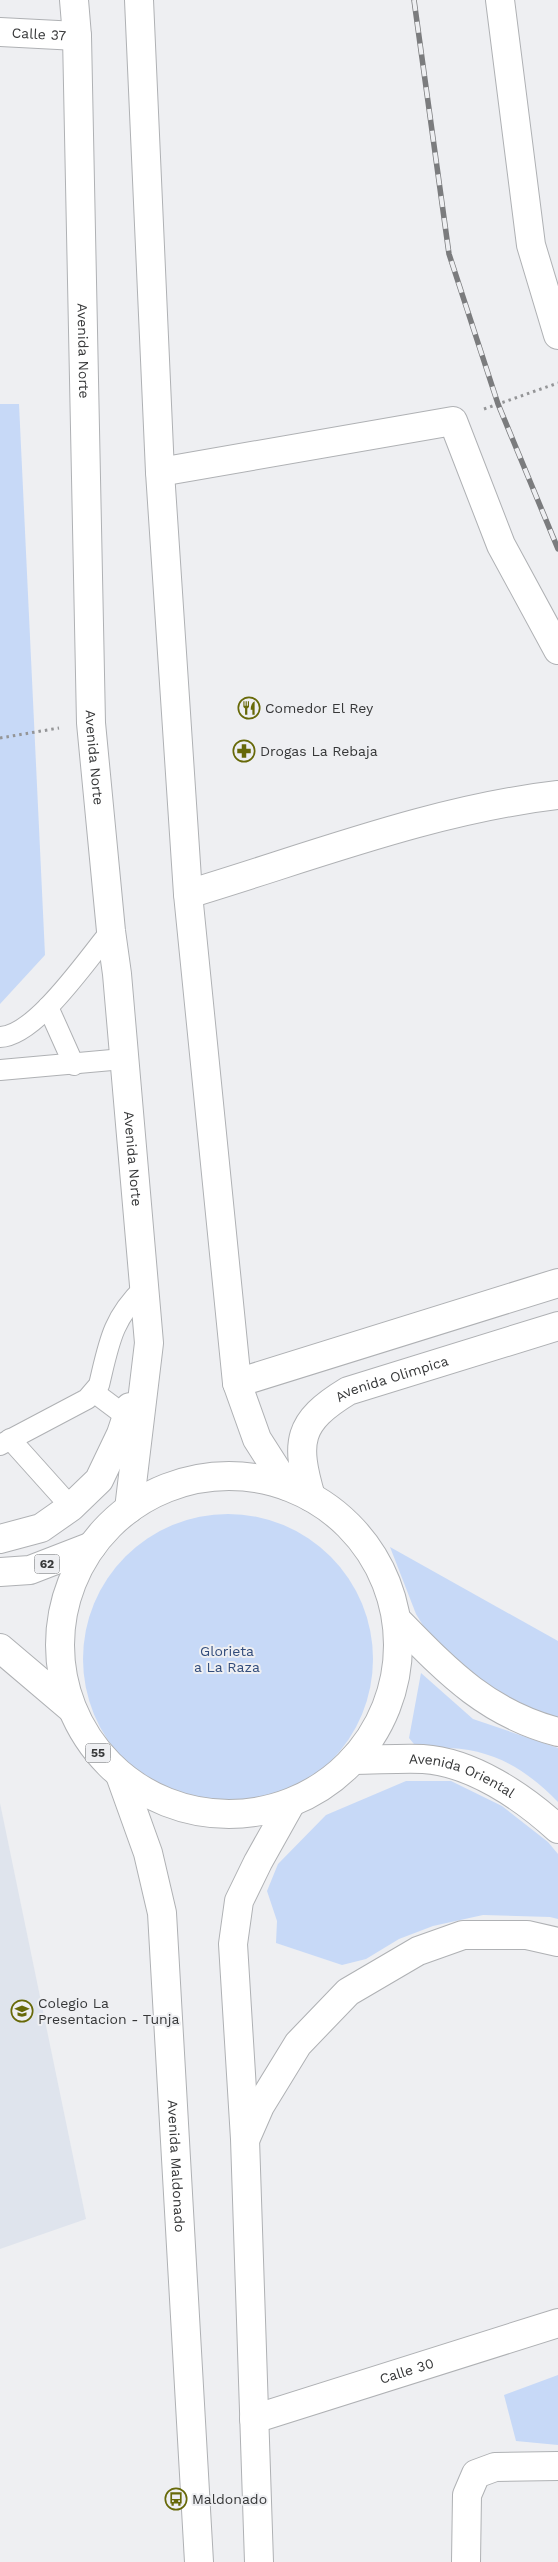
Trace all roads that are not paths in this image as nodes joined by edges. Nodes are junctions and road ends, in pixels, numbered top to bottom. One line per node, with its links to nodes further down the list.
1 (74, 0): 5 (main road, Avenida Norte)
2 (139, 0): 7 (main road)
3 (500, 0): 6 (main road)
4 (0, 32): 5 (main road, Calle 37)
5 (77, 36): 11 (main road, Avenida Norte)
6 (558, 335)
7 (160, 472): 8 (main road); 10 (main road)
8 (558, 650)
9 (558, 795): 10 (main road)
10 (188, 894): 21 (main road)
11 (110, 931): 12 (lane); 14 (main road, Avenida Norte)
12 (48, 1007): 13 (lane); 15 (lane)
13 (0, 1036)
14 (123, 1059): 15 (lane); 18 (main road, Avenida Norte)
15 (74, 1065): 16 (lane)
16 (0, 1070)
17 (558, 1283): 21 (main road)
18 (144, 1288): 20 (main road, Avenida Norte); 22 (lane)
19 (558, 1326): 26 (main road, Avenida Olimpica)
20 (150, 1343): 23 (main road); 28 (main road, Avenida Norte)
21 (237, 1383): 25 (main road)
22 (95, 1393): 23 (lane); 24 (lane)
23 (127, 1417): 27 (main road)
24 (5, 1442): 27 (lane)
25 (287, 1486): 26 (main road, 55); 28 (main road, 55)
26 (312, 1497): 32 (main road, 55)
27 (71, 1507): 29 (main road)
28 (128, 1509): 30 (main road, 55)
29 (0, 1539)
30 (92, 1546): 31 (main road, 62); 34 (main road, 55)
31 (0, 1572)
32 (397, 1620): 35 (main road); 36 (main road, 55)
33 (0, 1648): 34 (main road)
34 (72, 1709): 37 (main road, 55)
35 (558, 1732)
36 (353, 1760): 38 (main road, 55); 39 (main road, Avenida Oriental)
37 (120, 1775): 38 (main road, 55); 45 (main road, Avenida Maldonado)
38 (291, 1803): 41 (main road)
39 (558, 1829)
40 (558, 1942): 41 (main road)
41 (246, 2139): 43 (main road)
42 (558, 2323): 43 (main road, Calle 30)
43 (254, 2420): 46 (main road)
44 (558, 2466): 47 (main road)
45 (199, 2562)
46 (259, 2562)
47 (466, 2562)

